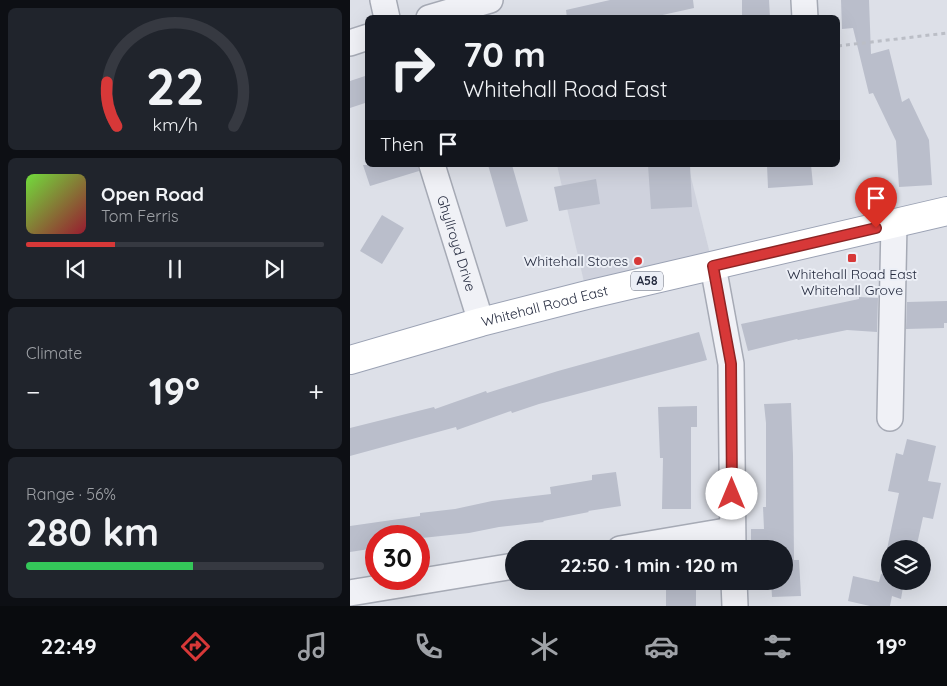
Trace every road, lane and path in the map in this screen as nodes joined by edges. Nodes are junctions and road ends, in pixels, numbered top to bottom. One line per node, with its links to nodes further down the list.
1 (383, 0): 4 (street)
2 (490, 0): 5 (street)
3 (804, 0): 6 (street)
4 (386, 15)
5 (439, 15)
6 (805, 15)
7 (947, 33): 10 (path)
8 (365, 37): 9 (street)
9 (350, 43)
10 (840, 46)
11 (433, 167): 15 (street, Ghyllroyd Drive)
12 (947, 211): 13 (main road, Whitehall Road East / A58)
13 (894, 224): 14 (main road, Whitehall Road East / A58); 17 (street)
14 (713, 266): 15 (main road, Whitehall Road East / A58); 18 (street)
15 (481, 322): 16 (main road, Whitehall Road East / A58)
16 (350, 360)
17 (890, 418)
18 (732, 540)
19 (505, 567): 21 (street)
20 (734, 590): 22 (street)
21 (350, 593)
22 (735, 606)

